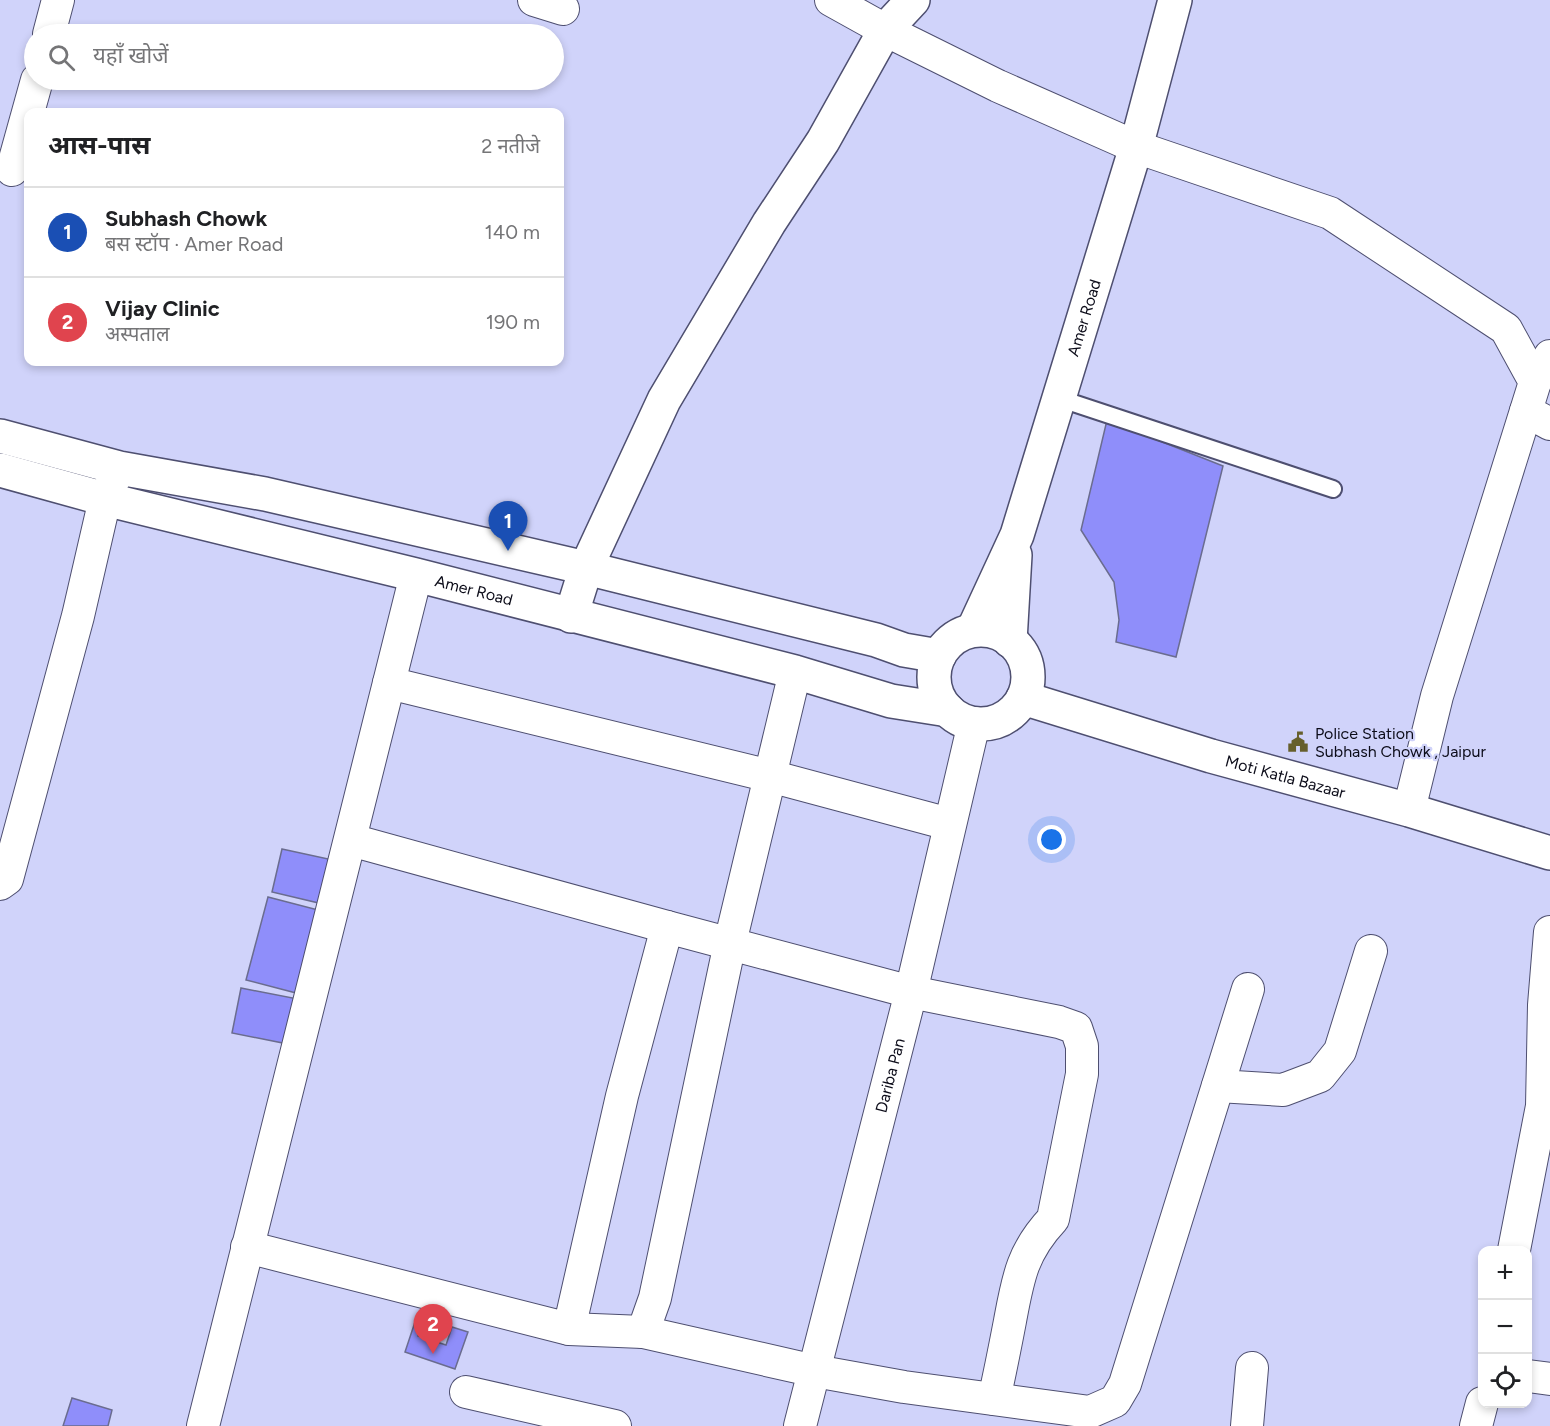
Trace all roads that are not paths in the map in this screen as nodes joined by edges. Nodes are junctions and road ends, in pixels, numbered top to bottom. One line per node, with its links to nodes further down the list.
1 (58, 0): 5 (street)
2 (831, 0): 6 (street)
3 (913, 0): 6 (main road)
4 (1175, 0): 10 (main road, Amer Road)
5 (52, 24)
6 (885, 30): 10 (street); 20 (main road)
7 (35, 90): 8 (street)
8 (30, 108)
9 (24, 134): 11 (street)
10 (1136, 147): 12 (street); 13 (main road, Amer Road)
11 (14, 175)
12 (1540, 393): 31 (street)
13 (1058, 398): 17 (lane); 19 (main road, Amer Road)
14 (0, 436): 15 (main road)
15 (118, 468): 18 (street); 20 (main road)
16 (0, 470): 18 (main road, Amer Road)
17 (1333, 489)
18 (105, 499): 21 (main road, Amer Road); 35 (street)
19 (1017, 535): 23 (main road, Amer Road); 24 (main road)
20 (586, 568): 22 (main road); 25 (main road)
21 (416, 575): 22 (main road, Amer Road); 27 (street)
22 (571, 616): 26 (main road, Amer Road)
23 (973, 630): 24 (main road); 25 (main road)
24 (1010, 641): 28 (main road)
25 (939, 656): 29 (main road)
26 (795, 672): 29 (main road, Amer Road); 30 (street)
27 (389, 683): 30 (street); 33 (street)
28 (1023, 698): 29 (main road); 31 (main road, Moti Katla Bazaar)
29 (961, 716): 32 (street, Dariba Pan)
30 (770, 776): 32 (street); 38 (street)
31 (1409, 810): 34 (main road, Moti Katla Bazaar)
32 (949, 824): 41 (street, Dariba Pan)
33 (351, 840): 36 (street); 44 (street)
34 (1550, 853)
35 (0, 884)
36 (667, 927): 38 (street); 45 (street)
37 (1550, 932): 43 (street)
38 (730, 943): 41 (street); 46 (street)
39 (1371, 951): 42 (street)
40 (1248, 989): 42 (street)
41 (911, 992): 48 (street, Dariba Pan); 52 (street)
42 (1218, 1086): 54 (street)
43 (1515, 1246)
44 (247, 1247): 45 (street); 55 (street)
45 (569, 1329): 46 (street)
46 (643, 1332): 48 (street)
47 (1252, 1368): 58 (street)
48 (814, 1371): 52 (street); 57 (street, Dariba Pan)
49 (1532, 1377): 50 (street)
50 (1550, 1379)
51 (466, 1392): 56 (street)
52 (994, 1399): 54 (street)
53 (1481, 1408): 59 (street)
54 (1066, 1417)
55 (203, 1426)
56 (615, 1426)
57 (800, 1426)
58 (1247, 1426)
59 (1476, 1426)

